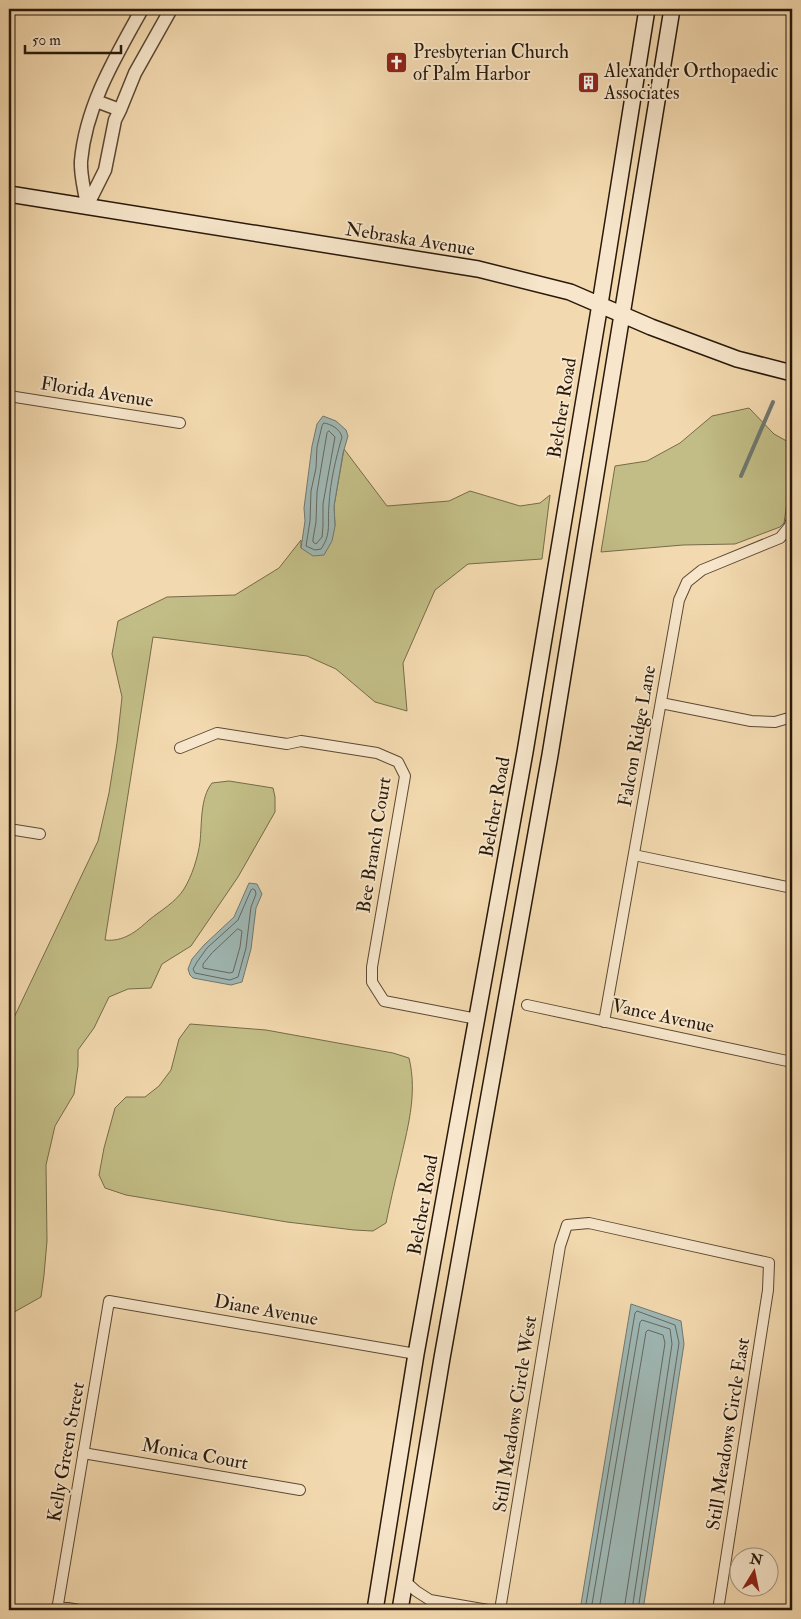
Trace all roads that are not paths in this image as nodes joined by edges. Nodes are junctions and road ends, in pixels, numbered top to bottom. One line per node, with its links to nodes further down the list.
1 (142, 9): 5 (street)
2 (172, 9): 6 (street)
3 (647, 9): 9 (main road, Belcher Road)
4 (672, 9): 10 (main road)
5 (96, 101): 6 (street); 8 (street)
6 (120, 110): 8 (street)
7 (9, 194): 8 (main road, Nebraska Avenue)
8 (87, 206): 9 (main road, Nebraska Avenue)
9 (600, 304): 10 (main road, Nebraska Avenue); 23 (main road, Belcher Road)
10 (623, 315): 11 (main road, Nebraska Avenue); 31 (main road)
11 (792, 373)
12 (9, 396): 13 (street, Florida Avenue)
13 (180, 423)
14 (792, 518): 15 (street, Falcon Ridge Lane)
15 (661, 703): 16 (street); 20 (street, Falcon Ridge Lane)
16 (792, 718)
17 (180, 748): 23 (street, Bee Branch Court)
18 (9, 829): 19 (street)
19 (40, 834)
20 (634, 855): 21 (street); 24 (street, Falcon Ridge Lane)
21 (792, 888)
22 (527, 1005): 24 (street, Vance Avenue)
23 (477, 1018): 28 (main road, Belcher Road)
24 (604, 1022): 25 (street, Vance Avenue)
25 (792, 1062)
26 (769, 1263): 37 (street, Still Meadows Circle West); 38 (street, Still Meadows Circle East)
27 (109, 1300): 28 (street, Diane Avenue); 29 (street, Kelly Green Street)
28 (416, 1354): 34 (main road, Belcher Road)
29 (84, 1453): 30 (street, Monica Court); 32 (street, Kelly Green Street)
30 (300, 1490)
31 (405, 1581): 35 (main road); 36 (street)
32 (57, 1608): 33 (street)
33 (79, 1610)
34 (375, 1610)
35 (400, 1610)
36 (488, 1610)
37 (500, 1610)
38 (718, 1610)

